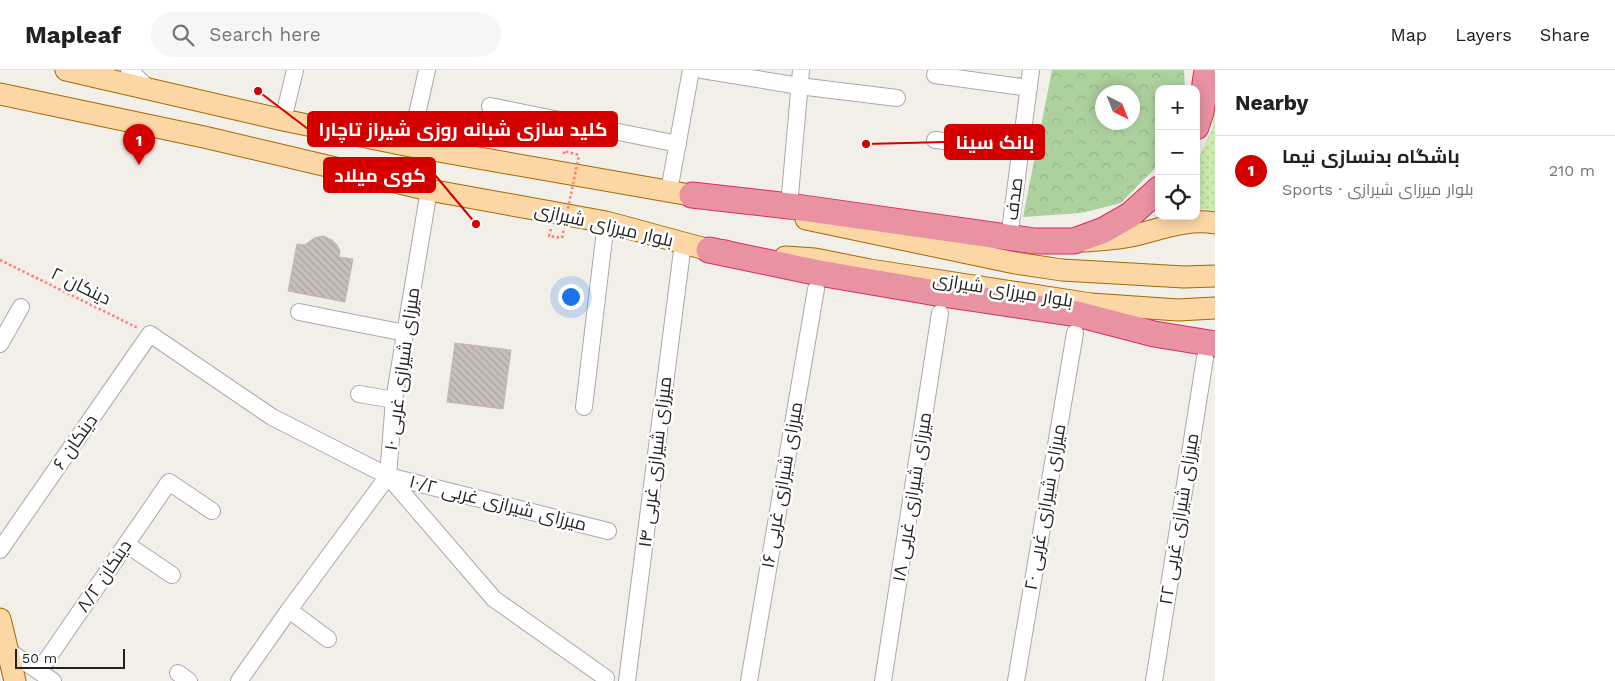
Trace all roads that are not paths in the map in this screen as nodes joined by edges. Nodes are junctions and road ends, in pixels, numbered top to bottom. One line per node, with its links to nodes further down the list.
1 (66, 70): 12 (main road, بلوار میرزای شیرازی)
2 (129, 70): 12 (street)
3 (295, 70): 17 (street)
4 (426, 70): 20 (street)
5 (691, 70): 19 (street)
6 (702, 70): 10 (street)
7 (1031, 70): 11 (street, صدف)
8 (1207, 70): 16 (highway)
9 (935, 75): 11 (street)
10 (800, 78): 14 (street); 25 (street)
11 (1029, 88): 21 (street, صدف)
12 (150, 89): 17 (main road, بلوار میرزای شیرازی)
13 (0, 94): 22 (main road, بلوار میرزای شیرازی)
14 (897, 98)
15 (490, 106): 19 (street)
16 (1200, 115)
17 (283, 120): 20 (main road, بلوار میرزای شیرازی)
18 (935, 140): 21 (street)
19 (678, 144): 23 (street)
20 (410, 146): 23 (main road, بلوار میرزای شیرازی)
21 (1020, 148): 28 (street, صدف)
22 (429, 190): 26 (main road, بلوار میرزای شیرازی); 39 (street, ۱۰ میرزای شیرازی غربی)
23 (681, 193): 25 (highway); 32 (main road, بلوار میرزای شیرازی)
24 (1155, 193): 29 (highway)
25 (790, 206): 28 (highway)
26 (606, 222): 30 (main road, بلوار میرزای شیرازی); 46 (street)
27 (1215, 223): 29 (main road)
28 (1009, 238): 29 (highway)
29 (1034, 241)
30 (683, 243): 31 (main road, بلوار میرزای شیرازی); 62 (street, ۱۴ میرزای شیرازی غربی)
31 (709, 250): 35 (main road, بلوار میرزای شیرازی); 41 (highway)
32 (1215, 276)
33 (816, 289): 63 (street, ۱۶ میرزای شیرازی غربی)
34 (21, 307): 42 (street)
35 (1215, 308)
36 (299, 312): 39 (street)
37 (940, 313): 64 (street, ۱۸ میرزای شیرازی غربی)
38 (1075, 333): 65 (street, ۲۰ میرزای شیرازی غربی)
39 (405, 334): 45 (street, ۱۰ میرزای شیرازی غربی)
40 (1215, 334): 41 (main road)
41 (1181, 339): 43 (highway)
42 (0, 344)
43 (1210, 351): 66 (street, ۲۲ میرزای شیرازی غربی)
44 (359, 394): 45 (street)
45 (394, 400): 47 (street, ۱۰ میرزای شیرازی غربی)
46 (584, 407)
47 (388, 476): 49 (street, ۱۰/۲ میرزای شیرازی غربی); 51 (street, دینکان ۶); 53 (street, ۱۰ میرزای شیرازی غربی); 58 (street)
48 (212, 511): 50 (street, دینکان ۸/۲)
49 (608, 531)
50 (126, 544): 52 (street); 57 (street, دینکان ۸/۲)
51 (0, 550)
52 (172, 575)
53 (289, 610): 55 (street); 61 (street, ۱۰ میرزای شیرازی غربی)
54 (0, 619): 56 (main road)
55 (328, 639)
56 (4, 648): 57 (street); 59 (main road)
57 (38, 671): 60 (street)
58 (606, 678)
59 (15, 681)
60 (53, 681)
61 (239, 681)
62 (627, 681)
63 (749, 681)
64 (883, 681)
65 (1016, 681)
66 (1154, 681)

